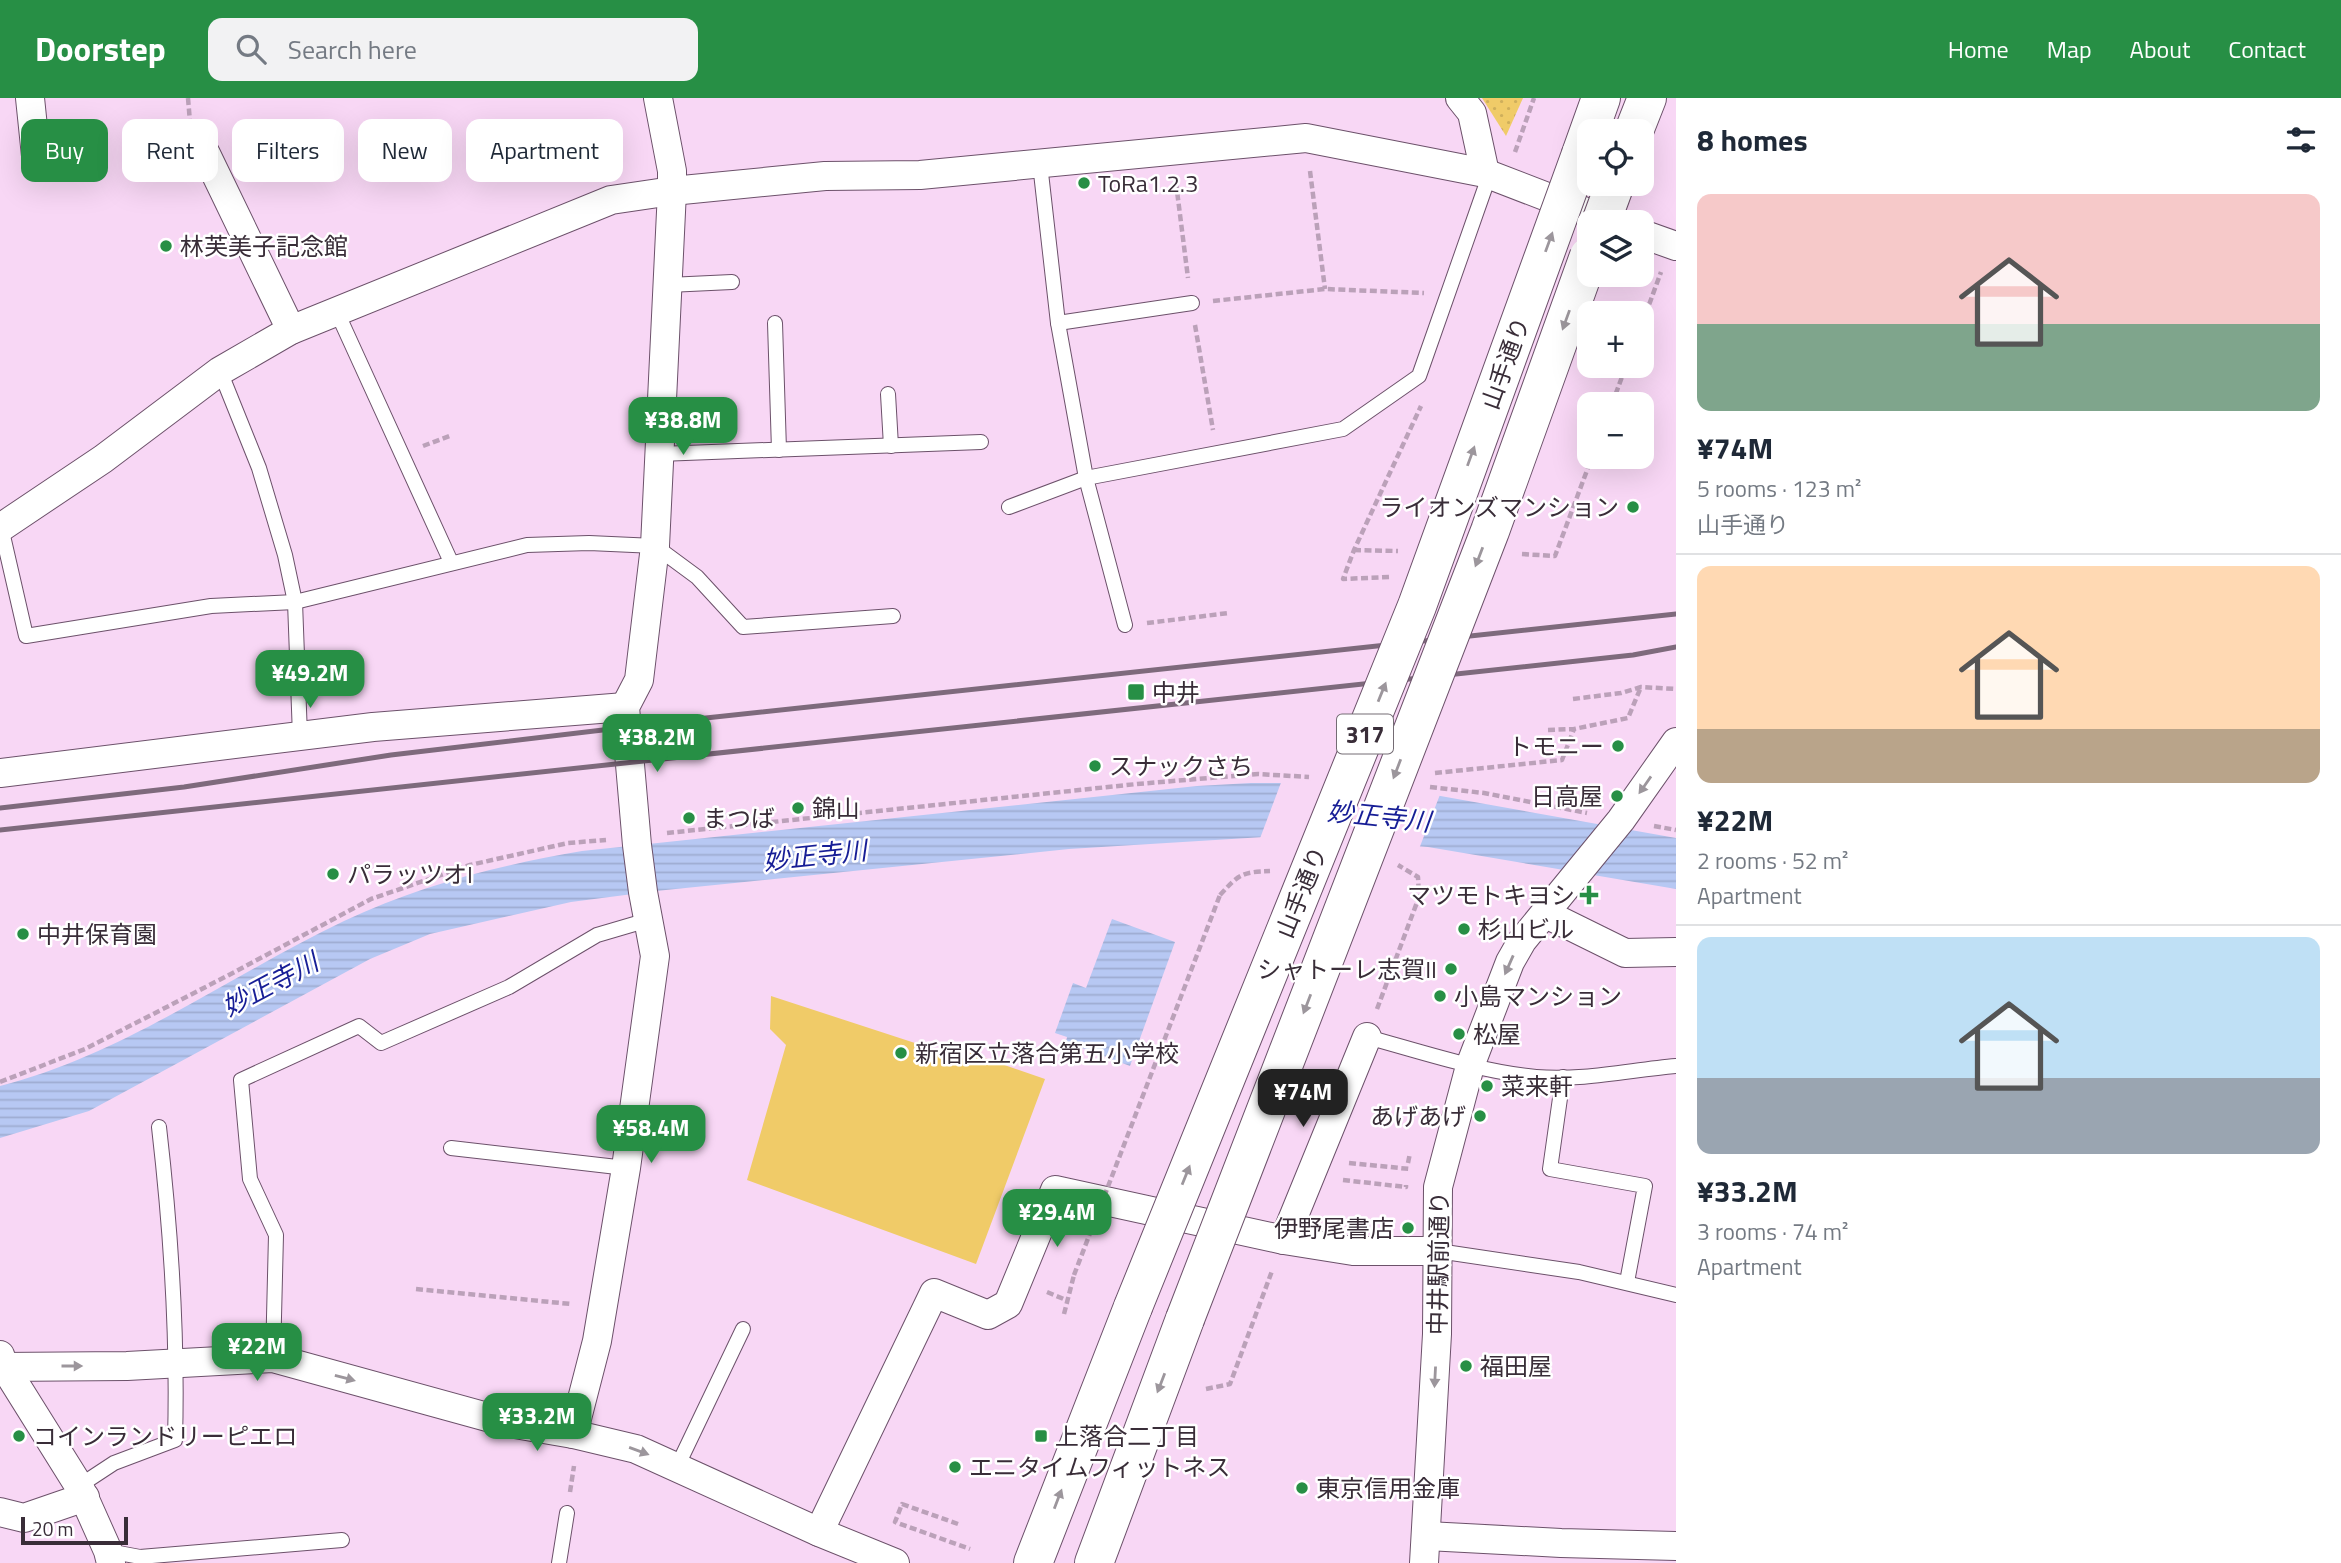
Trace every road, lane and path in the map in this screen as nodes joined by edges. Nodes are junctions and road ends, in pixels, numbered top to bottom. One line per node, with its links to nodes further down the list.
1 (30, 98): 7 (street)
2 (658, 98): 14 (street)
3 (1460, 98): 12 (street)
4 (1535, 98): 10 (path)
5 (1601, 98): 100 (main road, 山手通り / 317, one-way to 5, bridge)
6 (1647, 98): 8 (main road)
7 (32, 119)
8 (1639, 119)
9 (1306, 138): 11 (street); 12 (street); 21 (path)
10 (1511, 162)
11 (1040, 164): 14 (street); 27 (lane)
12 (1485, 173): 15 (street); 22 (lane)
13 (218, 179): 28 (street)
14 (672, 191): 19 (street); 25 (street)
15 (1581, 210)
16 (1654, 238): 17 (street)
17 (1674, 246): 23 (path)
18 (732, 282): 19 (lane)
19 (667, 285): 34 (street)
20 (1578, 287): 101 (main road, 山手通り / 317, one-way to 101, bridge)
21 (1325, 289): 22 (path); 24 (path)
22 (1449, 294): 36 (lane)
23 (1651, 301)
24 (1192, 303): 27 (lane)
25 (337, 310): 28 (street); 41 (lane)
26 (775, 323): 33 (lane)
27 (1058, 323): 36 (lane)
28 (291, 330): 29 (street)
29 (220, 371): 38 (street); 42 (lane)
30 (888, 394): 32 (lane)
31 (981, 442): 32 (lane)
32 (891, 446): 33 (lane)
33 (779, 450): 34 (lane)
34 (659, 454): 39 (street)
35 (1588, 469): 40 (path)
36 (1086, 478): 37 (lane); 45 (lane)
37 (1009, 506)
38 (1, 527): 42 (lane)
39 (655, 547): 41 (lane); 44 (lane); 49 (street)
40 (1522, 554)
41 (452, 562): 42 (lane)
42 (295, 602): 52 (lane)
43 (1228, 613): 45 (path)
44 (893, 616)
45 (1125, 625)
46 (1642, 687): 47 (path); 48 (path); 50 (path)
47 (1676, 688)
48 (1573, 699)
49 (625, 707): 52 (street); 57 (street)
50 (1574, 729): 51 (path); 55 (path)
51 (1548, 730)
52 (300, 736): 54 (street)
53 (1676, 742): 59 (street, 中井駅前通り, one-way to 59)
54 (0, 773)
55 (1427, 774)
56 (1138, 784): 57 (path)
57 (637, 841): 60 (street); 66 (path)
58 (1220, 895): 80 (path, bridge)
59 (1546, 914): 61 (street); 63 (street, 中井駅前通り, one-way to 63)
60 (648, 920): 71 (street); 82 (lane)
61 (1676, 952)
62 (1367, 1037): 63 (lane); 74 (street)
63 (1470, 1066): 65 (lane); 75 (street, 中井駅前通り)
64 (1676, 1066): 65 (lane)
65 (1563, 1077): 76 (lane)
66 (0, 1082)
67 (159, 1127): 84 (lane)
68 (452, 1148): 71 (lane)
69 (1410, 1153): 73 (path)
70 (1347, 1163): 72 (path)
71 (626, 1168): 79 (street)
72 (1422, 1170)
73 (1334, 1179)
74 (1284, 1240): 75 (street); 85 (path); 92 (street)
75 (1438, 1251): 76 (lane); 96 (street, 中井駅前通り, one-way to 96)
76 (1627, 1283): 78 (lane)
77 (416, 1289): 79 (path)
78 (1676, 1296)
79 (603, 1307): 86 (street)
80 (1064, 1314)
81 (743, 1329): 87 (lane)
82 (273, 1358): 84 (street); 86 (street, one-way to 86)
83 (1, 1363): 84 (street, one-way to 84); 88 (street)
84 (177, 1365): 88 (lane)
85 (1206, 1389)
86 (576, 1438): 87 (street, one-way to 87); 90 (path)
87 (677, 1467): 92 (street)
88 (82, 1492): 89 (street); 97 (street)
89 (0, 1512)
90 (567, 1513): 98 (lane)
91 (958, 1524): 95 (path)
92 (819, 1532): 99 (street)
93 (342, 1540): 97 (lane)
94 (1676, 1546): 96 (street)
95 (970, 1549)
96 (1425, 1549)
97 (110, 1557)
98 (559, 1563)
99 (895, 1563)
100 (1033, 1563)
101 (1094, 1563)

